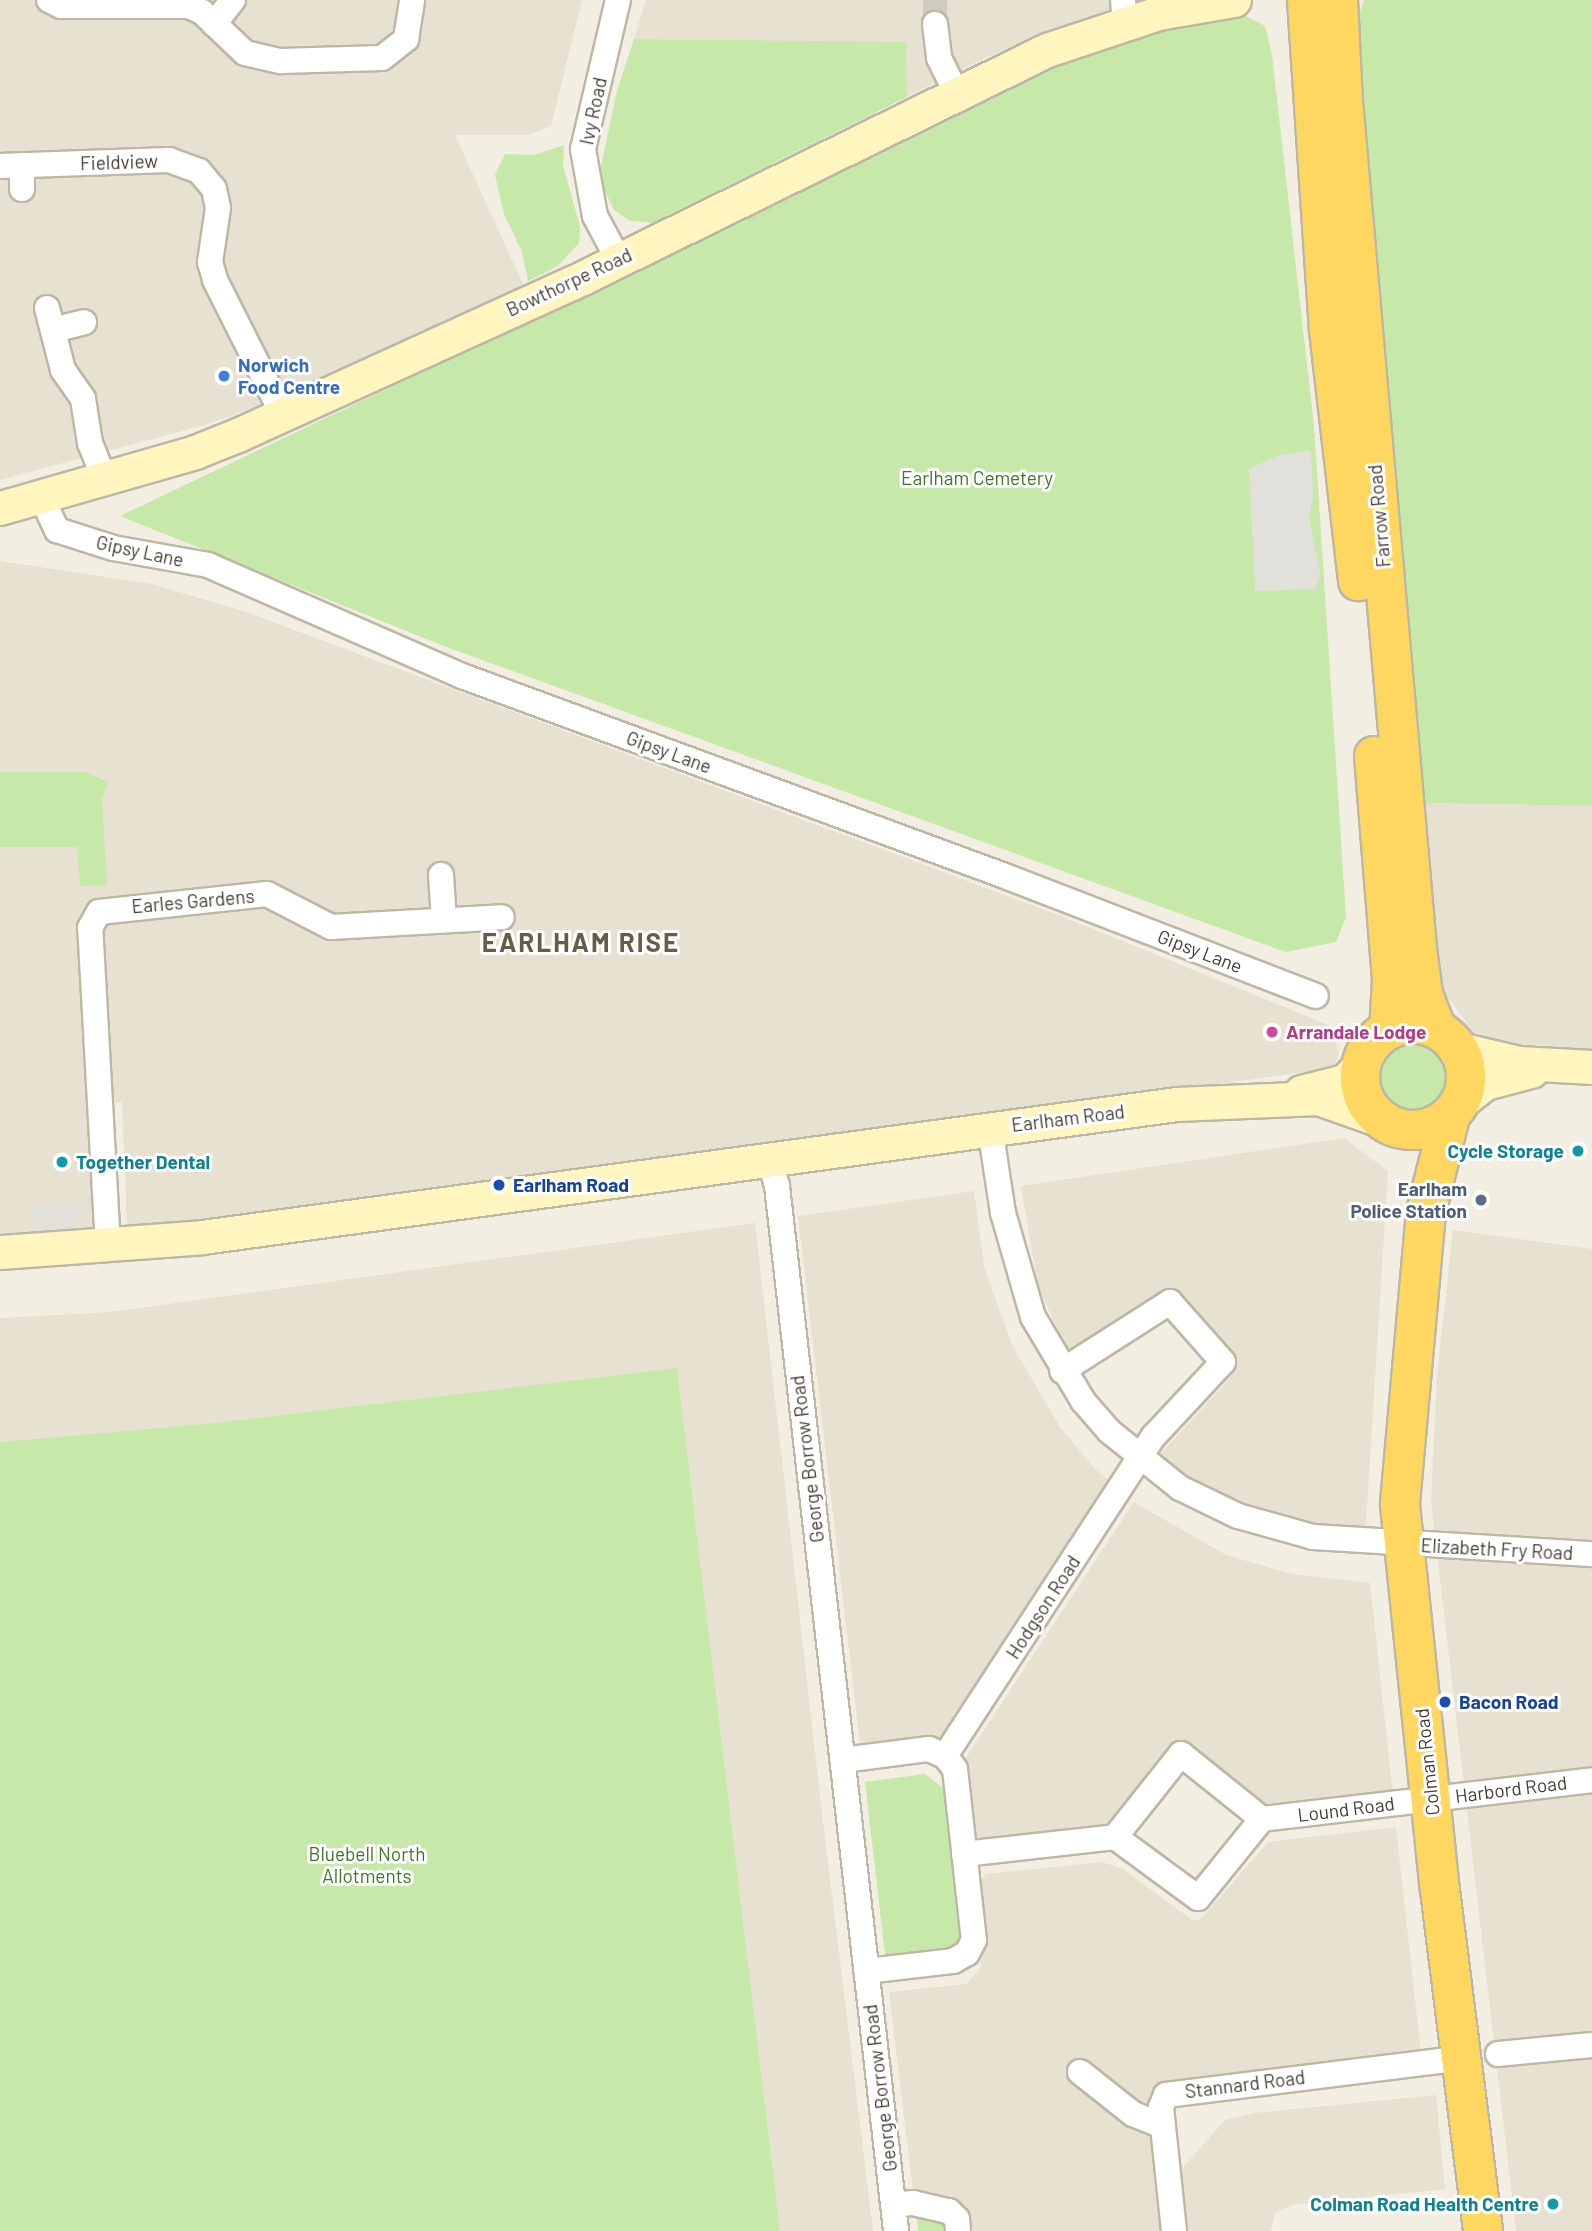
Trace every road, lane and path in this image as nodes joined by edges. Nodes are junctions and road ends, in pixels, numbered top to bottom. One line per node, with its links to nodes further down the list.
1 (49, 0): 9 (street)
2 (233, 0): 9 (street)
3 (412, 0): 9 (street)
4 (618, 0): 13 (street, Ivy Road)
5 (1234, 0): 8 (main road, Bowthorpe Road)
6 (1307, 0): 23 (highway, Farrow Road)
7 (1338, 0): 24 (highway, Farrow Road)
8 (1124, 11): 11 (main road, Bowthorpe Road)
9 (214, 24)
10 (935, 24): 11 (street)
11 (957, 94): 13 (main road, Bowthorpe Road)
12 (15, 173): 15 (street, Fieldview)
13 (618, 259): 15 (main road, Bowthorpe Road)
14 (84, 323): 16 (street)
15 (282, 415): 16 (main road, Bowthorpe Road)
16 (104, 478): 17 (main road, Bowthorpe Road)
17 (41, 496): 18 (main road, Bowthorpe Road); 22 (street, Gipsy Lane)
18 (0, 508)
19 (442, 875): 21 (street)
20 (502, 917): 21 (street, Earles Gardens)
21 (444, 920): 33 (street, Earles Gardens)
22 (1316, 996)
23 (1389, 1030): 24 (highway); 25 (highway)
24 (1447, 1039): 26 (main road); 29 (highway, Colman Road)
25 (1362, 1063): 28 (main road, Earlham Road); 30 (highway, Colman Road)
26 (1550, 1067): 27 (main road); 29 (main road)
27 (1592, 1068)
28 (1279, 1097): 30 (main road, Earlham Road); 31 (main road, Earlham Road)
29 (1456, 1109): 30 (highway); 35 (highway, Colman Road)
30 (1390, 1124): 35 (highway, Colman Road)
31 (990, 1128): 32 (main road, Earlham Road); 36 (street, Elizabeth Fry Road)
32 (769, 1158): 33 (main road, Earlham Road); 41 (street, George Borrow Road)
33 (108, 1246): 34 (main road, Earlham Road)
34 (0, 1252)
35 (1416, 1292): 38 (highway, Colman Road)
36 (1062, 1371): 37 (street, Elizabeth Fry Road); 37 (street, Hodgson Road)
37 (1141, 1457): 38 (street, Elizabeth Fry Road); 40 (street, Hodgson Road)
38 (1402, 1545): 39 (street, Elizabeth Fry Road); 43 (highway, Colman Road)
39 (1592, 1554)
40 (945, 1756): 41 (street); 46 (street)
41 (843, 1760): 47 (street, George Borrow Road)
42 (1592, 1780): 43 (street, Harbord Road)
43 (1431, 1798): 44 (street, Lound Road); 49 (highway, Colman Road)
44 (1262, 1819): 45 (street); 45 (street)
45 (1115, 1837): 46 (street)
46 (964, 1854): 47 (street)
47 (867, 1971): 52 (street, George Borrow Road)
48 (1592, 2045): 49 (street)
49 (1480, 2056): 51 (street, Stannard Road); 56 (highway, Colman Road)
50 (1080, 2072): 51 (street)
51 (1163, 2126): 55 (street, Stannard Road)
52 (893, 2205): 53 (street, George Borrow Road); 54 (street)
53 (896, 2231)
54 (958, 2231)
55 (1174, 2231)
56 (1483, 2231)

